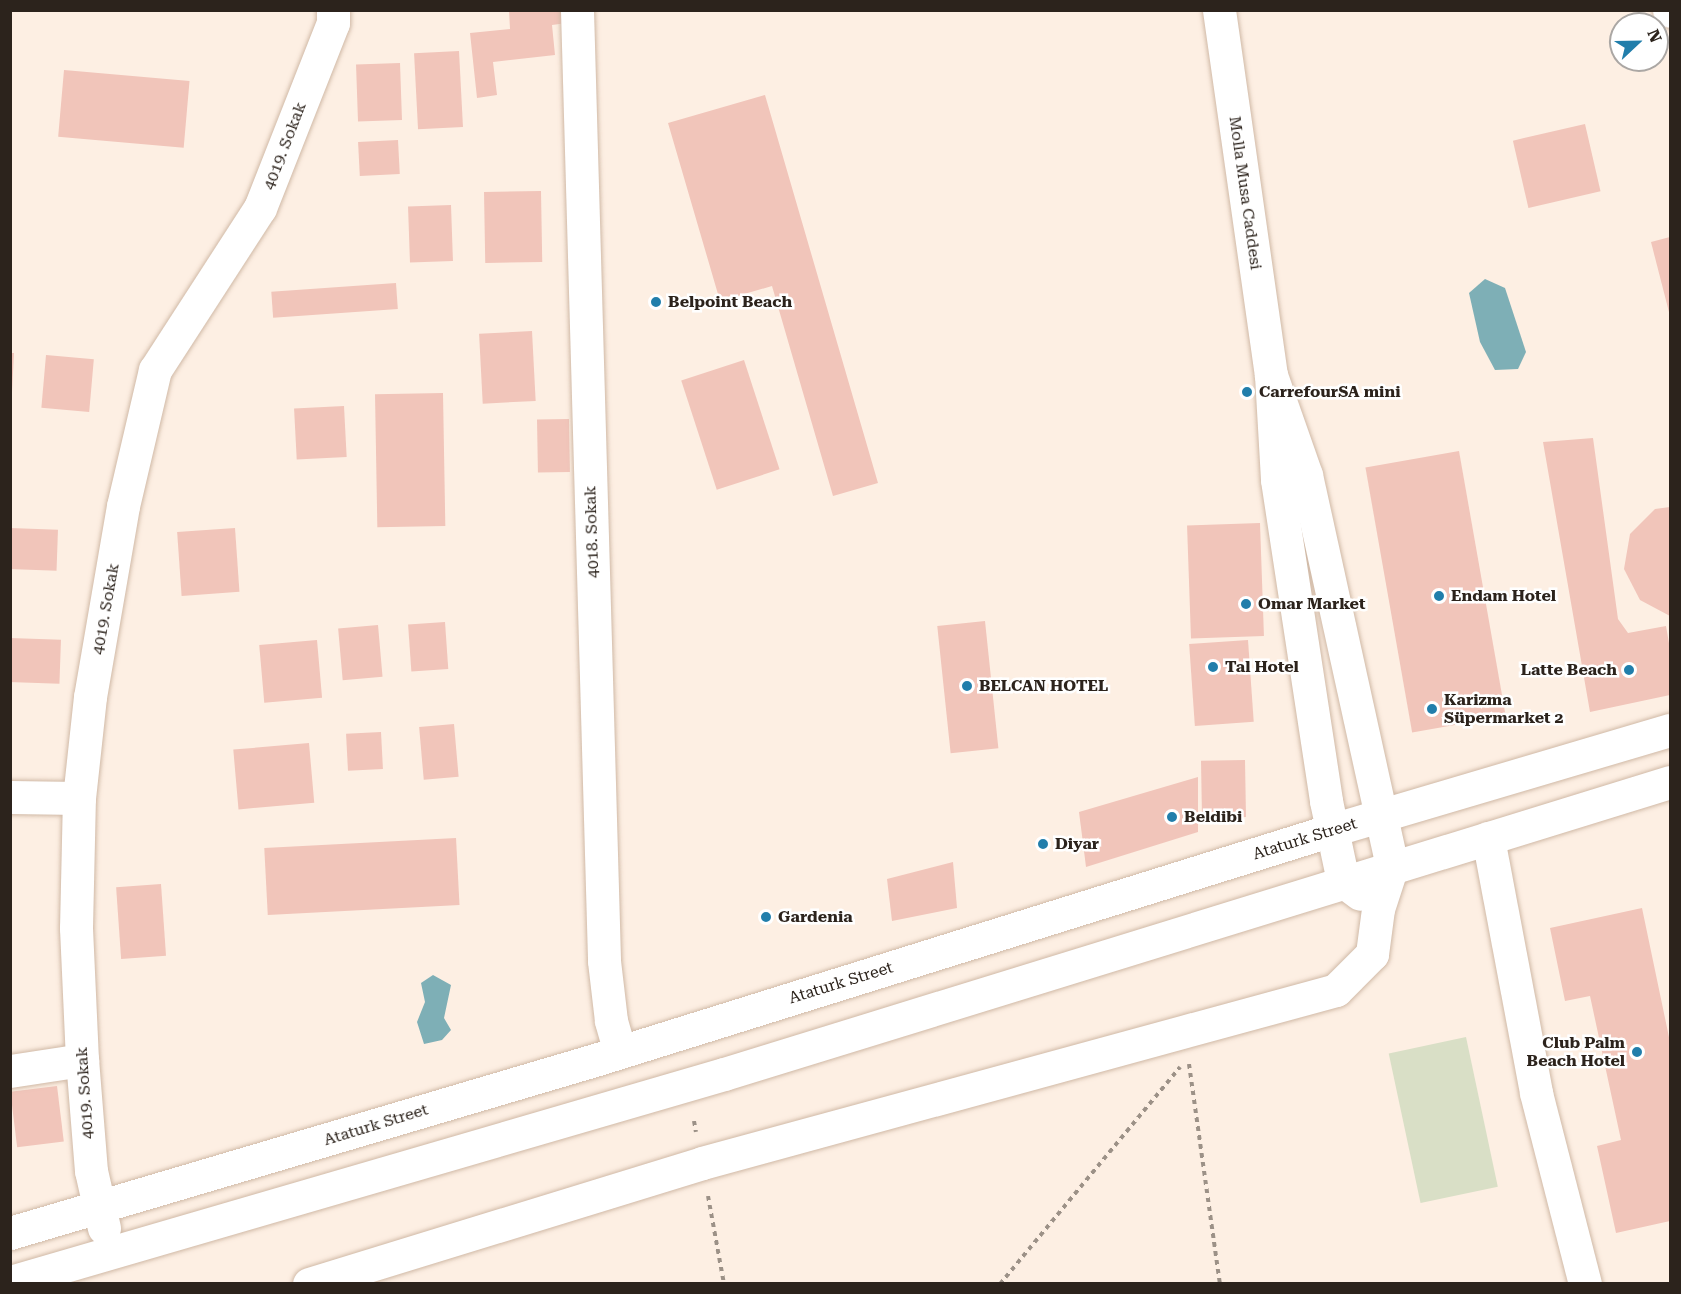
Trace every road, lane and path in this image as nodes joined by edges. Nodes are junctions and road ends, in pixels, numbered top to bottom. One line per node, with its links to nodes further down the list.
1 (577, 10): 15 (street, 4018. Sokak)
2 (1219, 10): 4 (street, Molla Musa Caddesi)
3 (341, 15): 8 (street, 4019. Sokak)
4 (1270, 375): 9 (street); 10 (street)
5 (1671, 730): 9 (street, Ataturk Street)
6 (1671, 782): 11 (street)
7 (10, 797): 8 (street)
8 (79, 798): 16 (street, 4019. Sokak)
9 (1380, 818): 10 (street, Ataturk Street); 12 (street)
10 (1332, 830): 13 (street); 15 (street, Ataturk Street)
11 (1488, 838): 12 (street); 28 (street)
12 (1392, 866): 13 (street); 14 (street)
13 (1343, 881): 14 (street); 22 (street)
14 (1378, 909): 19 (street)
15 (620, 1052): 20 (street, Ataturk Street)
16 (82, 1060): 17 (street); 20 (street, 4019. Sokak)
17 (10, 1071)
18 (694, 1121): 19 (path)
19 (702, 1163): 24 (street); 25 (path)
20 (98, 1208): 21 (street, Ataturk Street); 22 (street, 4019. Sokak)
21 (10, 1233)
22 (111, 1252): 23 (street)
23 (10, 1282)
24 (309, 1284)
25 (724, 1284)
26 (1000, 1284): 27 (path)
27 (1220, 1284)
28 (1586, 1284)

